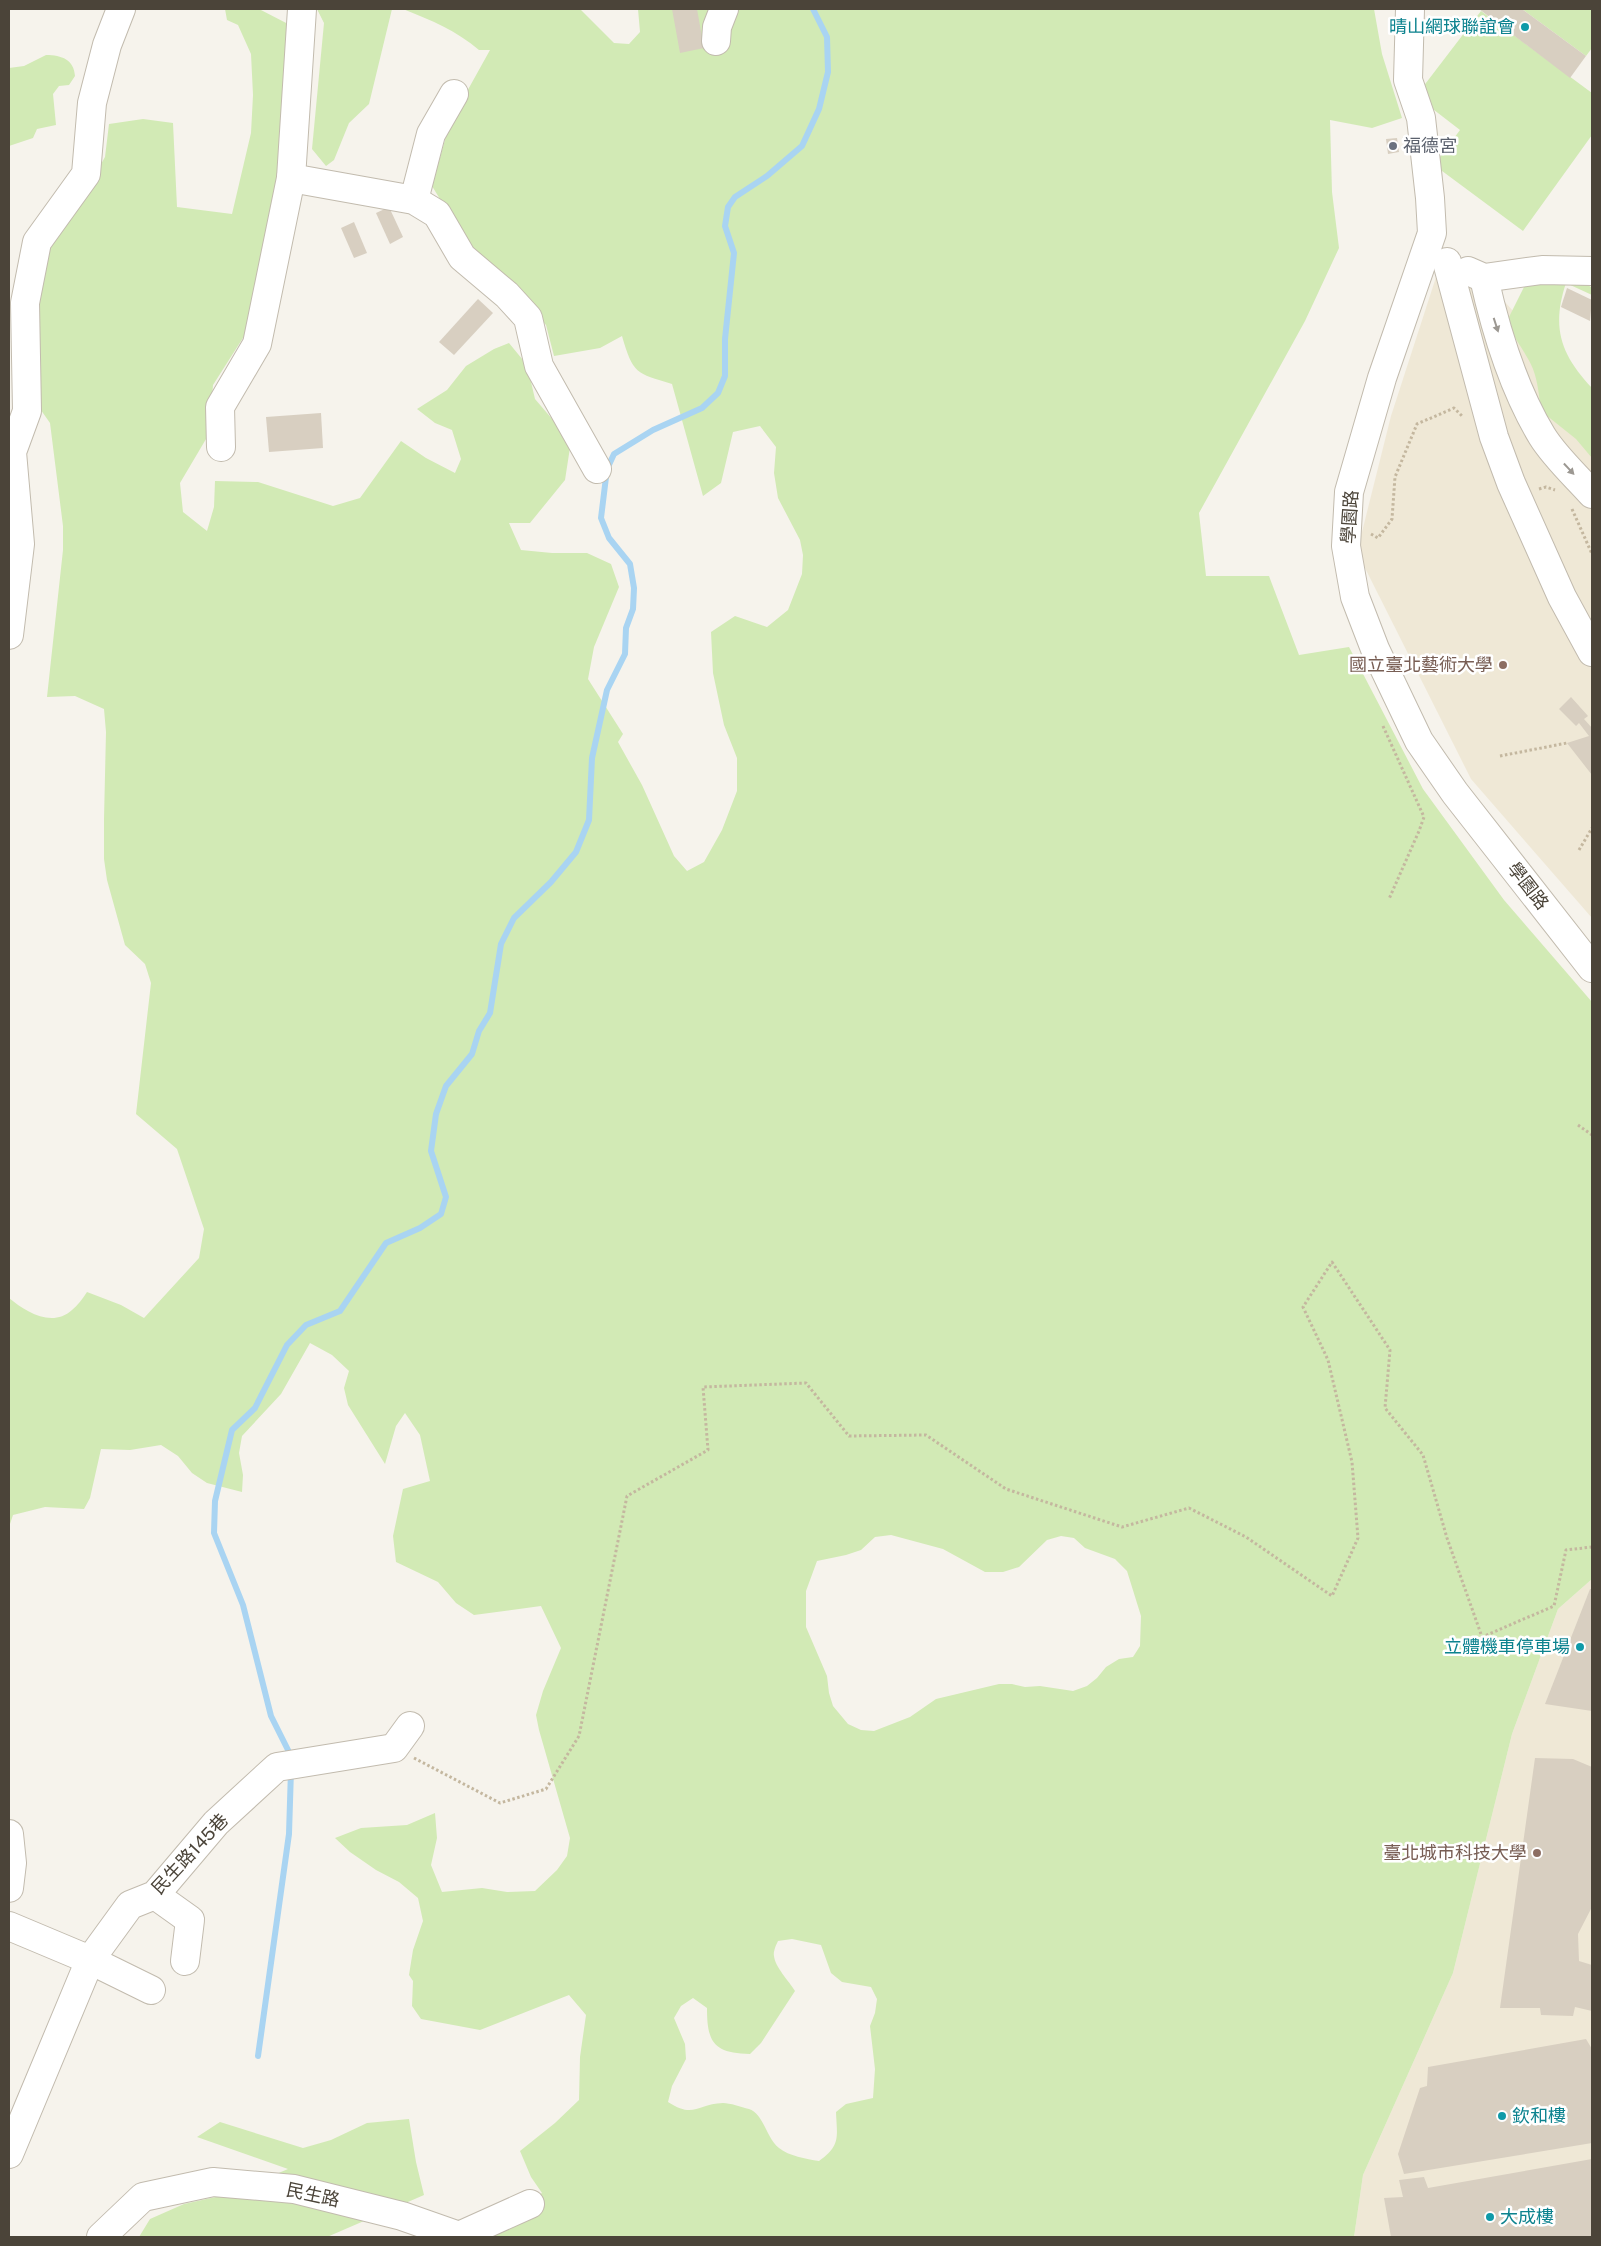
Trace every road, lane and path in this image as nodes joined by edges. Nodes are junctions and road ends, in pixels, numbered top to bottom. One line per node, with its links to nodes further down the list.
1 (121, 9): 14 (street)
2 (302, 9): 7 (street)
3 (724, 9): 5 (street)
4 (1410, 9): 9 (street, 學園路)
5 (716, 41)
6 (454, 94): 8 (street)
7 (291, 178): 8 (street); 13 (street)
8 (414, 200): 15 (street)
9 (1435, 260): 11 (street); 22 (street); 29 (street, 學園路)
10 (1592, 271): 11 (street)
11 (1484, 278): 18 (street, one-way to 18)
12 (1454, 408): 19 (path)
13 (220, 447)
14 (10, 450): 21 (street)
15 (597, 469)
16 (1556, 490): 17 (path)
17 (1561, 496)
18 (1581, 500): 20 (path)
19 (1364, 530)
20 (1592, 554)
21 (9, 635)
22 (1592, 652)
23 (1379, 717): 28 (path)
24 (1567, 743): 25 (path)
25 (1500, 756)
26 (1592, 828): 27 (path)
27 (1579, 850)
28 (1389, 899)
29 (1592, 968)
30 (1578, 1125): 31 (path)
31 (1592, 1135)
32 (1592, 1547): 34 (path)
33 (410, 1726): 34 (street)
34 (394, 1748): 37 (street, 民生路145巷)
35 (9, 1834): 36 (street)
36 (9, 1888)
37 (154, 1895): 39 (street, 民生路145巷); 40 (street)
38 (9, 1926): 39 (street)
39 (90, 1960): 41 (street); 42 (street, 民生路145巷)
40 (184, 1961)
41 (151, 1990)
42 (9, 2154)
43 (530, 2204): 44 (street, 民生路)
44 (102, 2237)

